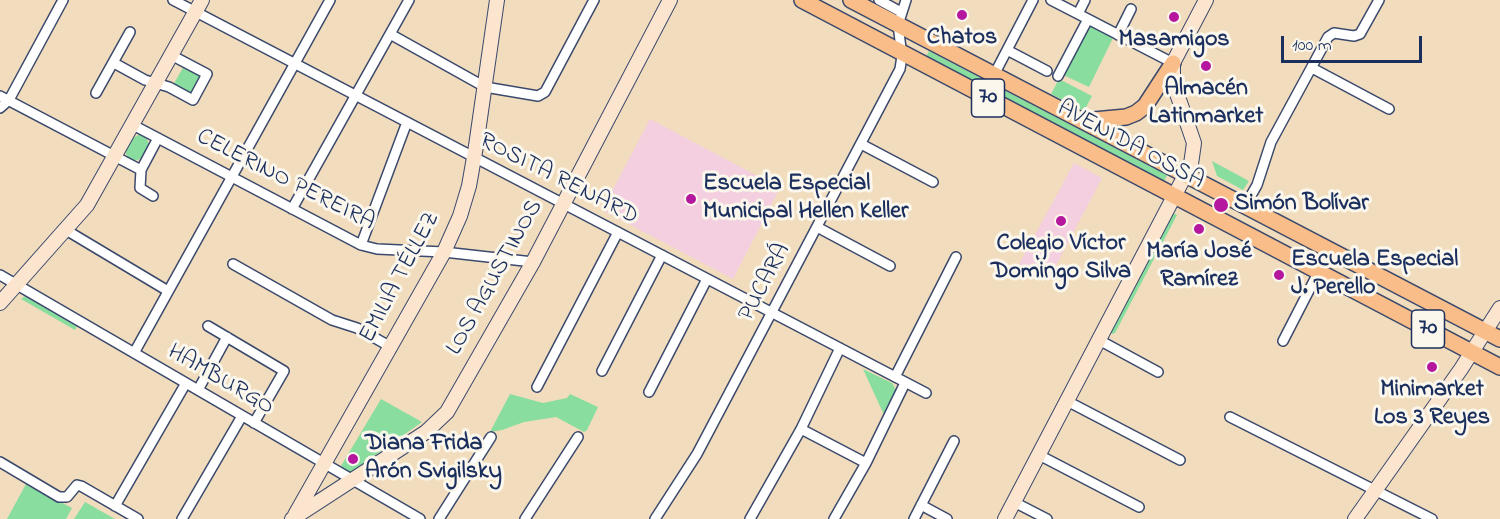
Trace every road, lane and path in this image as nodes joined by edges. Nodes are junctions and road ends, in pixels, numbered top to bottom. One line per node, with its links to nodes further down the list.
1 (63, 0): 39 (street)
2 (173, 0): 17 (street, ROSITA RENARD)
3 (330, 0): 30 (street)
4 (409, 0): 23 (street)
5 (497, 0): 36 (street, EMILIA TÉLLEZ)
6 (594, 0): 36 (street)
7 (670, 0): 55 (street, LOS AGUSTINOS)
8 (802, 0): 26 (main road, AVENIDA OSSA / 70)
9 (851, 0): 20 (main road, AVENIDA OSSA / 70)
10 (879, 0): 20 (street, AVENIDA OSSA)
11 (906, 0): 20 (street)
12 (1034, 0): 25 (street)
13 (1051, 0): 19 (street)
14 (1085, 0): 19 (street)
15 (1206, 0): 29 (street)
16 (1379, 0): 31 (street)
17 (199, 6): 27 (street); 30 (street, ROSITA RENARD)
18 (1131, 9): 24 (street)
19 (1078, 14): 21 (street)
20 (899, 18): 26 (street, PUCARÁ); 33 (main road, AVENIDA OSSA / 70)
21 (1088, 19): 24 (street); 34 (street)
22 (130, 32): 28 (street)
23 (390, 34): 36 (street); 38 (street)
24 (1118, 35): 29 (street)
25 (1007, 50): 32 (street); 33 (street)
26 (902, 52): 46 (street, PUCARÁ); 53 (main road, AVENIDA OSSA / 70)
27 (171, 55): 35 (street); 35 (street)
28 (114, 63): 35 (street); 37 (street)
29 (1173, 63): 42 (main road); 50 (street)
30 (295, 64): 38 (street, ROSITA RENARD); 51 (street)
31 (1312, 68): 41 (street); 56 (street)
32 (1047, 71)
33 (994, 75): 42 (main road, AVENIDA OSSA / 70)
34 (1058, 76)
35 (156, 83): 44 (street)
36 (485, 87): 48 (street, EMILIA TÉLLEZ)
37 (96, 93)
38 (356, 95): 43 (street, ROSITA RENARD); 57 (street)
39 (4, 98): 40 (street); 47 (street)
40 (0, 108)
41 (1389, 109)
42 (1083, 121): 50 (main road, AVENIDA OSSA / 70)
43 (407, 122): 48 (street, ROSITA RENARD); 61 (street)
44 (133, 125): 45 (street, CELERINO PEREIRA); 47 (street)
45 (158, 138): 49 (street); 51 (street, CELERINO PEREIRA)
46 (861, 144): 52 (street); 58 (street, PUCARÁ)
47 (115, 157): 49 (street); 59 (street)
48 (474, 158): 55 (street, ROSITA RENARD); 62 (street, EMILIA TÉLLEZ)
49 (141, 170): 54 (street)
50 (1186, 174): 53 (street); 56 (main road, AVENIDA OSSA / 70)
51 (232, 177): 57 (street, CELERINO PEREIRA); 72 (street)
52 (933, 182)
53 (1175, 195): 68 (main road, AVENIDA OSSA / 70); 80 (street)
54 (153, 196)
55 (563, 204): 60 (street, ROSITA RENARD); 65 (street, LOS AGUSTINOS)
56 (1245, 206): 77 (main road, AVENIDA OSSA / 70)
57 (292, 209): 61 (street, CELERINO PEREIRA)
58 (817, 227): 67 (street); 75 (street, PUCARÁ)
59 (66, 230): 71 (street); 72 (street)
60 (618, 232): 63 (street, ROSITA RENARD); 92 (street)
61 (361, 245): 62 (street, CELERINO PEREIRA)
62 (444, 252): 65 (street, CELERINO PEREIRA); 82 (street, EMILIA TÉLLEZ)
63 (662, 255): 70 (street, ROSITA RENARD); 87 (street)
64 (956, 257): 89 (street)
65 (533, 262): 109 (street, LOS AGUSTINOS)
66 (233, 264): 82 (street)
67 (890, 266)
68 (1319, 271): 81 (street); 84 (main road, AVENIDA OSSA / 70)
69 (0, 275): 71 (street, HAMBURGO)
70 (707, 279): 75 (street, ROSITA RENARD); 94 (street)
71 (16, 285): 73 (street); 85 (street, HAMBURGO)
72 (168, 291): 85 (street)
73 (0, 303)
74 (1500, 308): 77 (street)
75 (772, 313): 83 (street, ROSITA RENARD); 121 (street, PUCARÁ)
76 (208, 326): 78 (street)
77 (1486, 331): 79 (main road, AVENIDA OSSA / 70); 84 (street)
78 (227, 337): 93 (street); 99 (street)
79 (1500, 339)
80 (1099, 340): 88 (street); 96 (street)
81 (1283, 341)
82 (391, 346): 107 (street, EMILIA TÉLLEZ)
83 (840, 348): 89 (street, ROSITA RENARD); 100 (street)
84 (1472, 352): 86 (main road, AVENIDA OSSA / 70); 110 (street)
85 (134, 353): 91 (street, HAMBURGO)
86 (1500, 367)
87 (602, 371)
88 (1158, 372)
89 (895, 377): 90 (street, ROSITA RENARD)
90 (905, 383): 95 (street, ROSITA RENARD); 108 (street)
91 (186, 384): 93 (street, HAMBURGO); 112 (street)
92 (537, 387)
93 (198, 390): 97 (street, HAMBURGO)
94 (649, 392)
95 (926, 393)
96 (1067, 401): 104 (street); 105 (street)
97 (242, 416): 99 (street, HAMBURGO); 117 (street)
98 (1230, 417): 110 (street)
99 (254, 423): 107 (street, HAMBURGO)
100 (801, 429): 108 (street); 122 (street)
101 (491, 437): 119 (street)
102 (578, 437): 120 (street)
103 (954, 441): 113 (street)
104 (1039, 455): 111 (street); 114 (street)
105 (1180, 460)
106 (0, 462): 112 (street)
107 (324, 463): 109 (street, HAMBURGO); 115 (street, EMILIA TÉLLEZ)
108 (866, 463): 123 (street)
109 (353, 480): 115 (street, LOS AGUSTINOS); 118 (street, HAMBURGO)
110 (1376, 490): 128 (street); 129 (street)
111 (1014, 502): 126 (street); 127 (street)
112 (115, 506): 116 (street)
113 (921, 506): 124 (street); 125 (street)
114 (1139, 507)
115 (293, 518)
116 (138, 519)
117 (182, 519)
118 (420, 519)
119 (440, 519)
120 (525, 519)
121 (655, 519)
122 (750, 519)
123 (834, 519)
124 (914, 519)
125 (948, 519)
126 (1005, 519)
127 (1047, 519)
128 (1355, 519)
129 (1432, 519)

